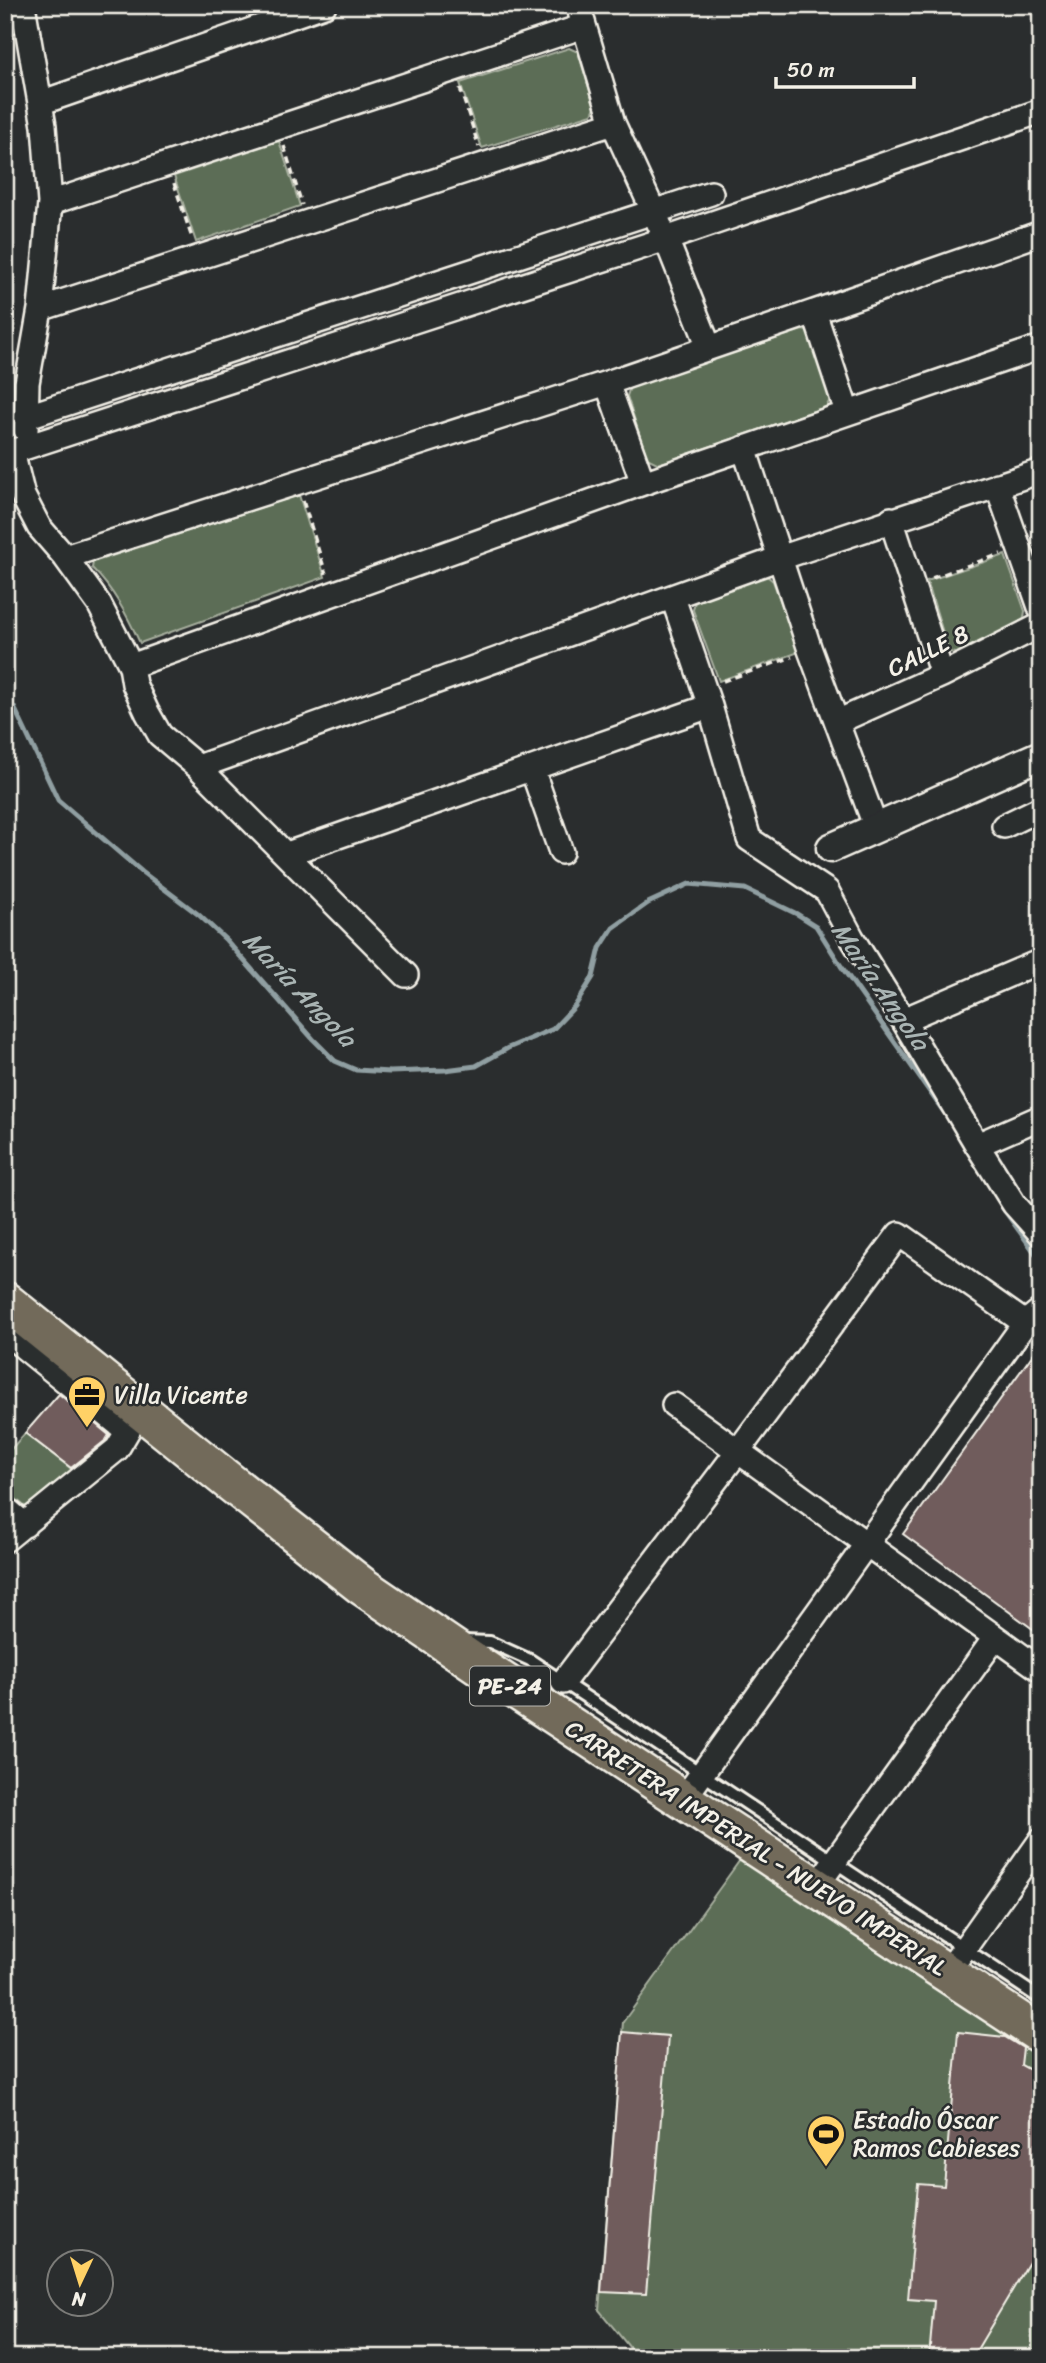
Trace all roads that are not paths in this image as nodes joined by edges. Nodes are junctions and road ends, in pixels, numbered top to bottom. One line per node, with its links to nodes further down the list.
1 (23, 5): 4 (street)
2 (324, 5): 4 (street)
3 (581, 15): 6 (street); 8 (street)
4 (40, 103): 8 (street)
5 (1041, 111): 11 (street)
6 (613, 123): 9 (street); 12 (street)
7 (711, 193): 9 (street)
8 (50, 202): 12 (street)
9 (654, 209): 11 (street); 18 (street)
10 (1041, 233): 13 (street)
11 (666, 239): 14 (street); 20 (street)
12 (40, 309): 18 (street)
13 (814, 312): 14 (street); 17 (street)
14 (709, 347): 16 (street)
15 (1041, 347): 17 (street)
16 (607, 383): 22 (street); 25 (street)
17 (847, 412): 19 (street)
18 (26, 416): 20 (street)
19 (744, 448): 22 (street); 26 (street)
20 (15, 451): 25 (street)
21 (1041, 471): 23 (street)
22 (643, 483): 30 (street)
23 (997, 485): 24 (street); 28 (street)
24 (891, 519): 26 (street); 31 (street)
25 (65, 557): 30 (street)
26 (780, 558): 27 (street); 33 (street)
27 (673, 598): 32 (street); 35 (street)
28 (1041, 610)
29 (1041, 625): 31 (street, CALLE 8)
30 (131, 666): 35 (street)
31 (942, 675): 33 (street, CALLE 8)
32 (707, 697): 36 (street); 45 (street)
33 (837, 722): 39 (street)
34 (1041, 755): 39 (street)
35 (198, 767): 42 (street)
36 (532, 768): 41 (street); 42 (street)
37 (1041, 808): 38 (street)
38 (1003, 826)
39 (876, 828): 40 (street)
40 (831, 848)
41 (561, 852)
42 (287, 854): 44 (street)
43 (1041, 961): 45 (street)
44 (406, 975)
45 (903, 1020): 47 (street)
46 (1041, 1117): 47 (street)
47 (977, 1145): 48 (street)
48 (1041, 1234)
49 (5, 1301): 53 (highway, CARRETERA IMPERIAL - NUEVO IMPERIAL / PE-24)
50 (1033, 1316): 54 (street); 58 (street)
51 (5, 1332): 53 (street)
52 (674, 1405): 54 (street)
53 (133, 1420): 56 (street); 60 (highway, CARRETERA IMPERIAL - NUEVO IMPERIAL / PE-24)
54 (738, 1451): 58 (street); 62 (street)
55 (5, 1508): 56 (street)
56 (26, 1525): 57 (street)
57 (5, 1540)
58 (865, 1543): 59 (street); 63 (street)
59 (995, 1638): 61 (street); 65 (street)
60 (444, 1643): 62 (lane); 63 (highway, CARRETERA IMPERIAL - NUEVO IMPERIAL / PE-24)
61 (1041, 1670)
62 (563, 1682): 63 (lane)
63 (692, 1787): 65 (highway, CARRETERA IMPERIAL - NUEVO IMPERIAL / PE-24)
64 (1041, 1840): 66 (street)
65 (825, 1875): 66 (highway, CARRETERA IMPERIAL - NUEVO IMPERIAL / PE-24)
66 (956, 1961): 67 (highway, CARRETERA IMPERIAL - NUEVO IMPERIAL / PE-24)
67 (1034, 2018)

